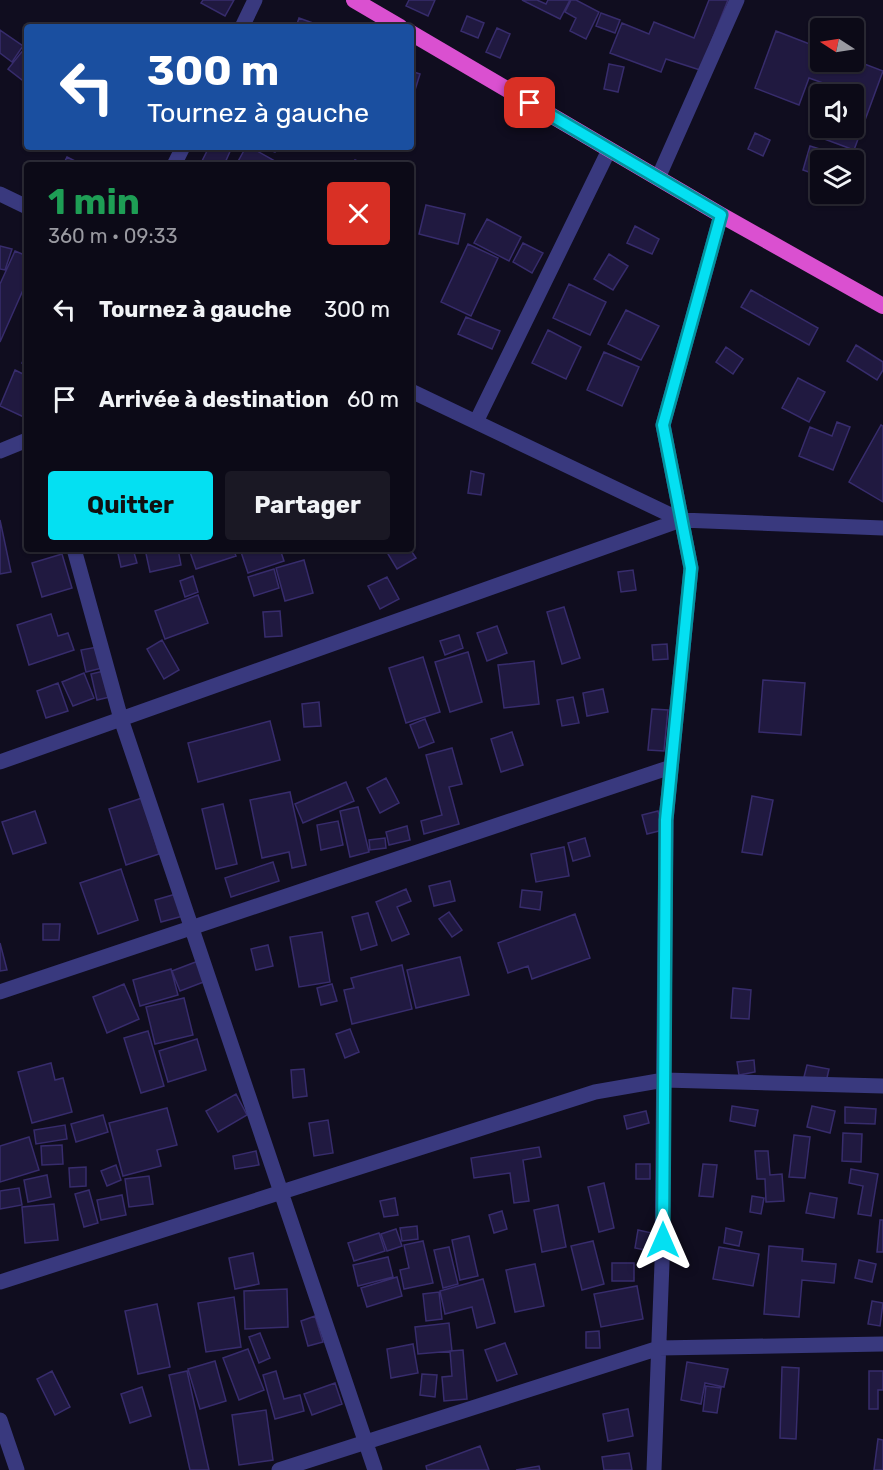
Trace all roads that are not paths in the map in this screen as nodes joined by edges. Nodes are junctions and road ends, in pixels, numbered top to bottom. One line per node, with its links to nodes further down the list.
1 (255, 0): 4 (street)
2 (354, 0): 5 (highway)
3 (738, 0): 8 (street)
4 (243, 24)
5 (395, 24)
6 (414, 35): 7 (highway)
7 (609, 150): 8 (highway); 14 (street)
8 (658, 178): 11 (highway)
9 (0, 194): 10 (street)
10 (24, 206)
11 (721, 215): 12 (highway); 17 (street)
12 (883, 306)
13 (414, 392): 14 (street)
14 (476, 422): 17 (street)
15 (24, 441): 16 (street)
16 (0, 450)
17 (681, 520): 18 (street); 20 (street); 22 (street)
18 (883, 528)
19 (75, 552): 20 (street)
20 (122, 719): 21 (street); 23 (street)
21 (0, 762)
22 (671, 766): 23 (street); 25 (street)
23 (194, 927): 24 (street); 27 (street)
24 (0, 992)
25 (664, 1080): 26 (street); 27 (street); 30 (street)
26 (883, 1086)
27 (282, 1192): 28 (street); 32 (street)
28 (0, 1282)
29 (883, 1344): 30 (street)
30 (659, 1348): 32 (street); 36 (street)
31 (0, 1420): 33 (street)
32 (366, 1442): 34 (street); 35 (street)
33 (17, 1470)
34 (279, 1470)
35 (375, 1470)
36 (654, 1470)

